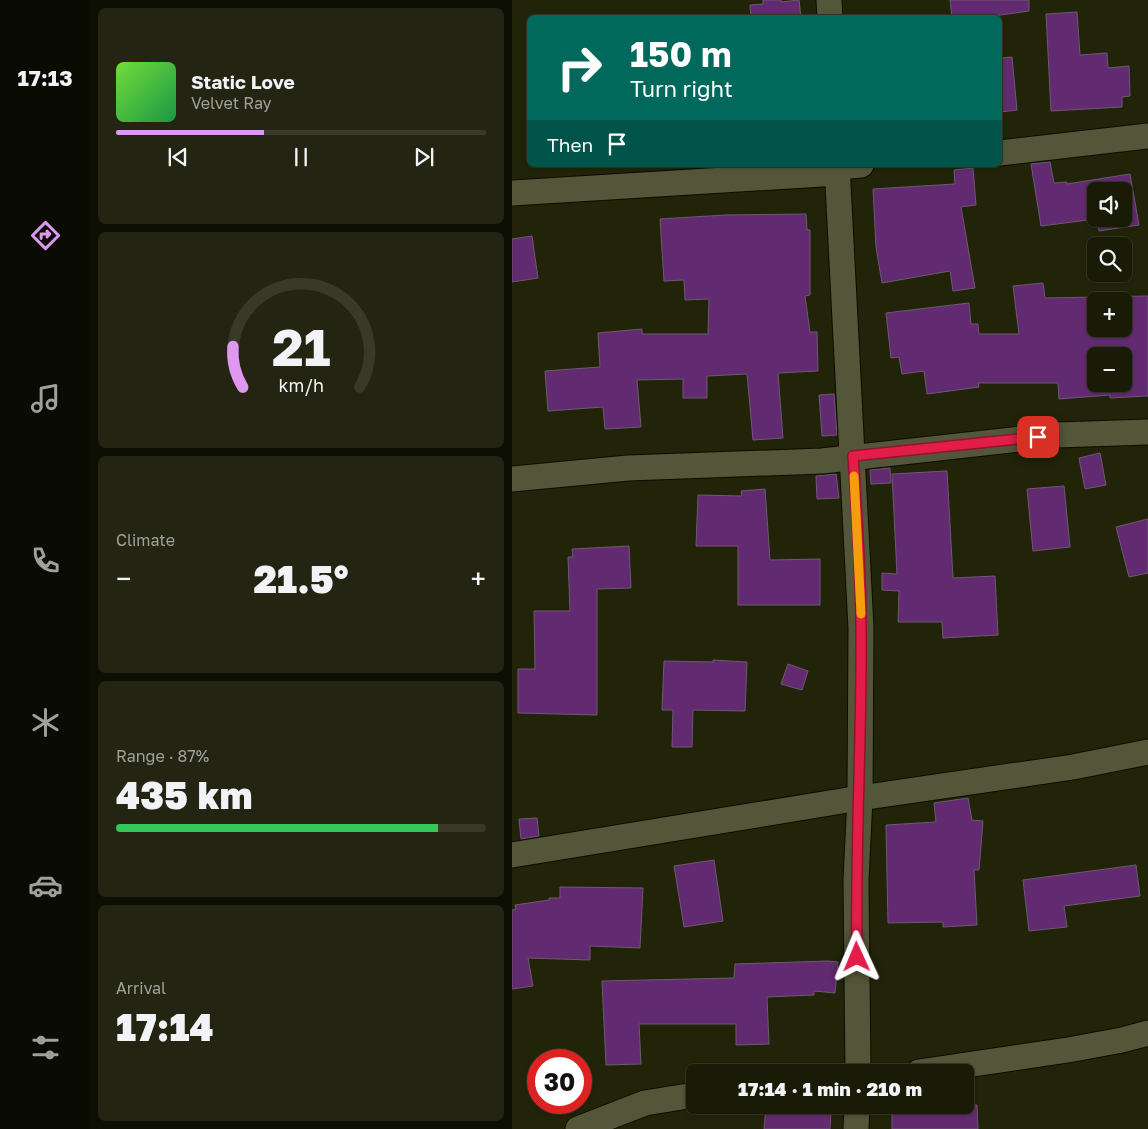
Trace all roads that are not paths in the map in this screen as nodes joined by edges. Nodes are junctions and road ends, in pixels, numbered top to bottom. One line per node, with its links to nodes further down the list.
1 (829, 0): 2 (street)
2 (830, 15)
3 (1148, 136): 4 (street)
4 (1002, 152)
5 (844, 168): 6 (street); 8 (street)
6 (512, 193)
7 (1148, 432): 8 (street)
8 (853, 456): 9 (street); 11 (street)
9 (512, 479)
10 (1148, 752): 11 (street)
11 (860, 798): 12 (street); 14 (street)
12 (512, 856)
13 (1148, 1033): 15 (street)
14 (858, 1064)
15 (973, 1064)
16 (686, 1096): 18 (street)
17 (857, 1114): 19 (street)
18 (578, 1129)
19 (856, 1129)

